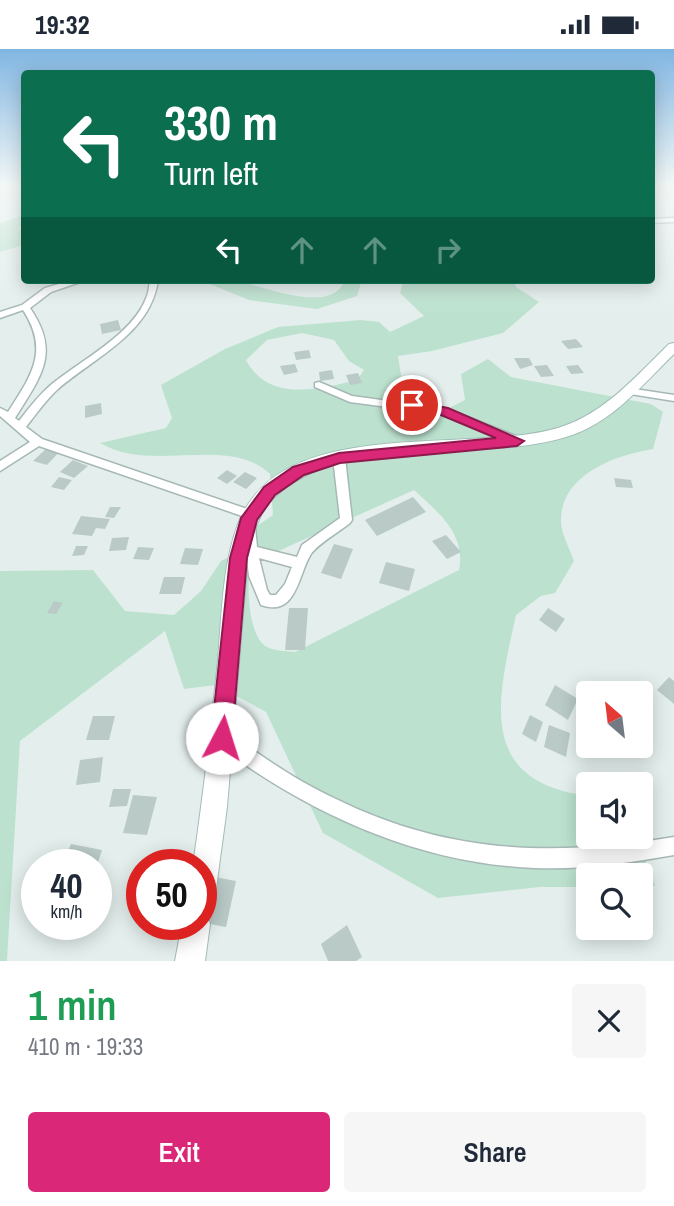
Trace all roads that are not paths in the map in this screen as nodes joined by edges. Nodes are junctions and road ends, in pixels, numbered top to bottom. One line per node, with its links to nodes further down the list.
1 (68, 284): 3 (street)
2 (154, 284): 9 (street)
3 (24, 307): 4 (street); 9 (street)
4 (0, 315)
5 (674, 347): 7 (main road)
6 (319, 385): 10 (street)
7 (628, 391): 8 (street); 10 (main road)
8 (674, 398)
9 (10, 419): 11 (street)
10 (517, 441): 12 (main road)
11 (38, 442): 13 (street); 14 (street)
12 (339, 458): 14 (main road); 16 (street)
13 (0, 467)
14 (251, 517): 15 (street); 17 (main road)
15 (251, 551): 16 (street); 16 (street)
16 (299, 563)
17 (222, 738): 18 (street); 19 (main road)
18 (674, 846)
19 (207, 849)
20 (193, 940): 21 (main road)
21 (190, 961)

